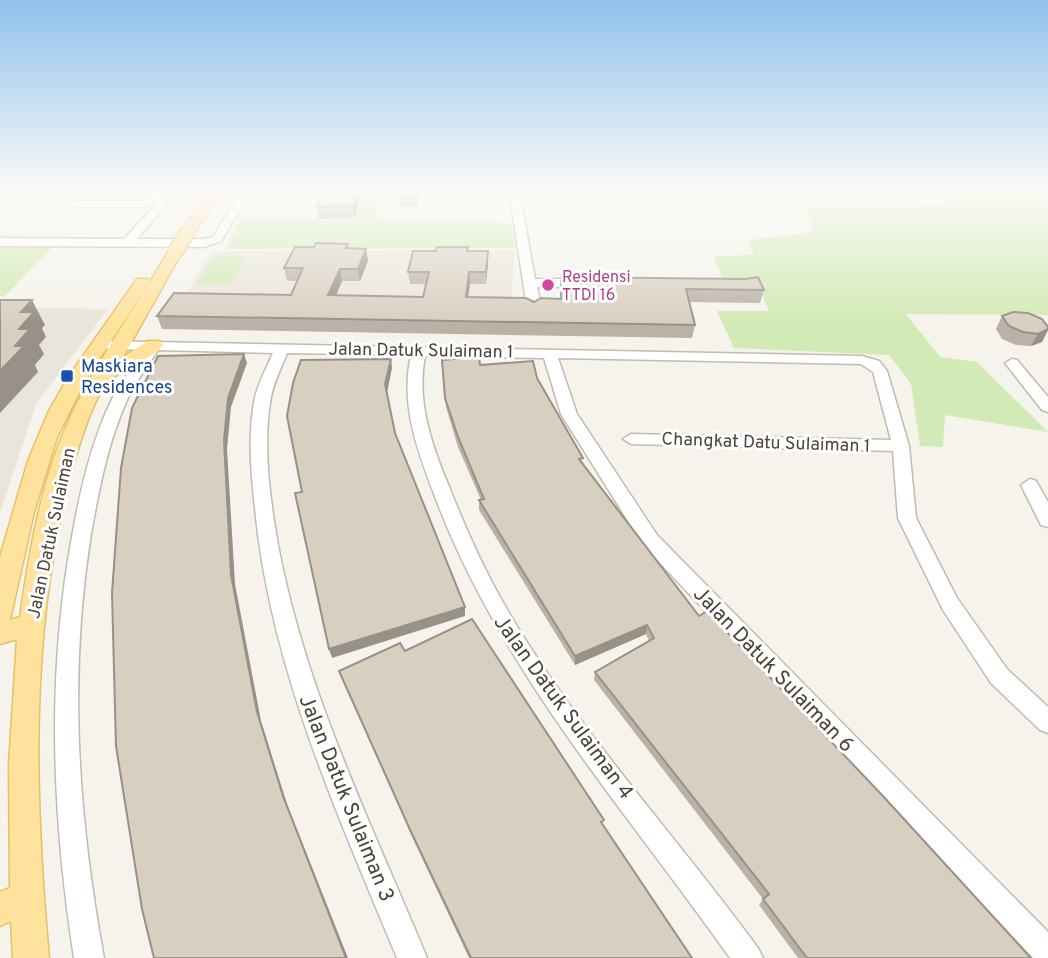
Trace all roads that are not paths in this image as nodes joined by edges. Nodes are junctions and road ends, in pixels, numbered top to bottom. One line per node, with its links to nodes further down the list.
1 (134, 235): 6 (street)
2 (180, 235): 10 (main road, Jalan Datuk Sulaiman, bridge)
3 (220, 235): 6 (street)
4 (522, 235): 7 (street)
5 (0, 242): 6 (street)
6 (128, 242)
7 (530, 283): 8 (street); 9 (street)
8 (596, 284)
9 (534, 308)
10 (111, 345): 14 (street, Jalan Datuk Sulaiman 1); 16 (main road, Jalan Datuk Sulaiman); 22 (main road, Jalan Datuk Sulaiman)
11 (282, 348): 12 (street, Jalan Datuk Sulaiman 1); 14 (street, Jalan Datuk Sulaiman 1); 32 (street, Jalan Datuk Sulaiman 3)
12 (419, 350): 13 (street, Jalan Datuk Sulaiman 1); 33 (street, Jalan Datuk Sulaiman 4)
13 (549, 352): 19 (street, Jalan Datuk Sulaiman 1); 29 (street, Jalan Datuk Sulaiman 6)
14 (149, 353): 16 (main road); 31 (street, Jalan Datuk Sulaiman)
15 (1012, 363): 17 (street)
16 (100, 381): 25 (main road, Jalan Datuk Sulaiman)
17 (1048, 407)
18 (631, 439): 19 (street, Changkat Datu Sulaiman 1)
19 (901, 446): 27 (street)
20 (1030, 485): 21 (street)
21 (1048, 520)
22 (20, 523): 23 (main road); 24 (main road, Jalan Datuk Sulaiman)
23 (0, 546)
24 (1, 608): 25 (main road)
25 (32, 611): 26 (main road); 28 (main road, Jalan Datuk Sulaiman)
26 (0, 633)
27 (1048, 722)
28 (13, 904): 30 (main road, Jalan Datuk Sulaiman)
29 (1048, 953)
30 (31, 958)
31 (89, 958)
32 (412, 958)
33 (748, 958)

